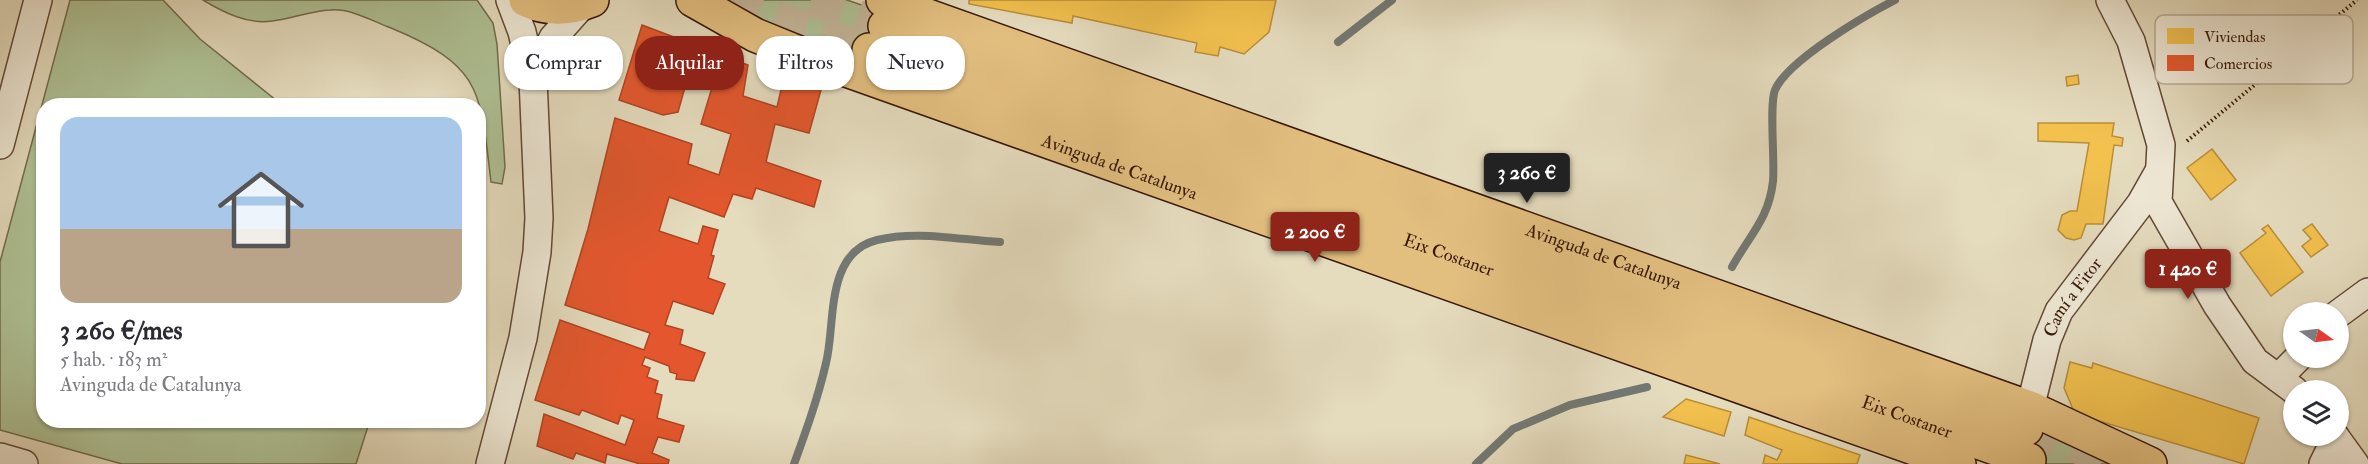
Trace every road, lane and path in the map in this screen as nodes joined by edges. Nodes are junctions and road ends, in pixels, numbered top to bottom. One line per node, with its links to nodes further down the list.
1 (38, 0): 12 (street)
2 (510, 0): 10 (street)
3 (526, 0): 7 (main road)
4 (693, 0): 26 (main road, Avinguda de Catalunya)
5 (2110, 0): 16 (street)
6 (2358, 0): 8 (path)
7 (588, 2): 11 (street)
8 (2340, 15)
9 (879, 25): 20 (main road, Eix Costaner); 20 (main road, Avinguda de Catalunya)
10 (523, 36)
11 (555, 36)
12 (12, 51): 15 (street)
13 (2258, 84): 16 (path)
14 (533, 90): 25 (street)
15 (0, 146)
16 (2160, 170): 19 (street); 20 (street, Camí a Fitor)
17 (2368, 292): 18 (street)
18 (2349, 306)
19 (2283, 382)
20 (2028, 432): 27 (main road, Avinguda de Catalunya)
21 (2331, 446): 28 (street)
22 (2342, 446): 29 (street)
23 (0, 457): 24 (street)
24 (24, 464)
25 (490, 464)
26 (1959, 464)
27 (2150, 464)
28 (2323, 464)
29 (2355, 464)

